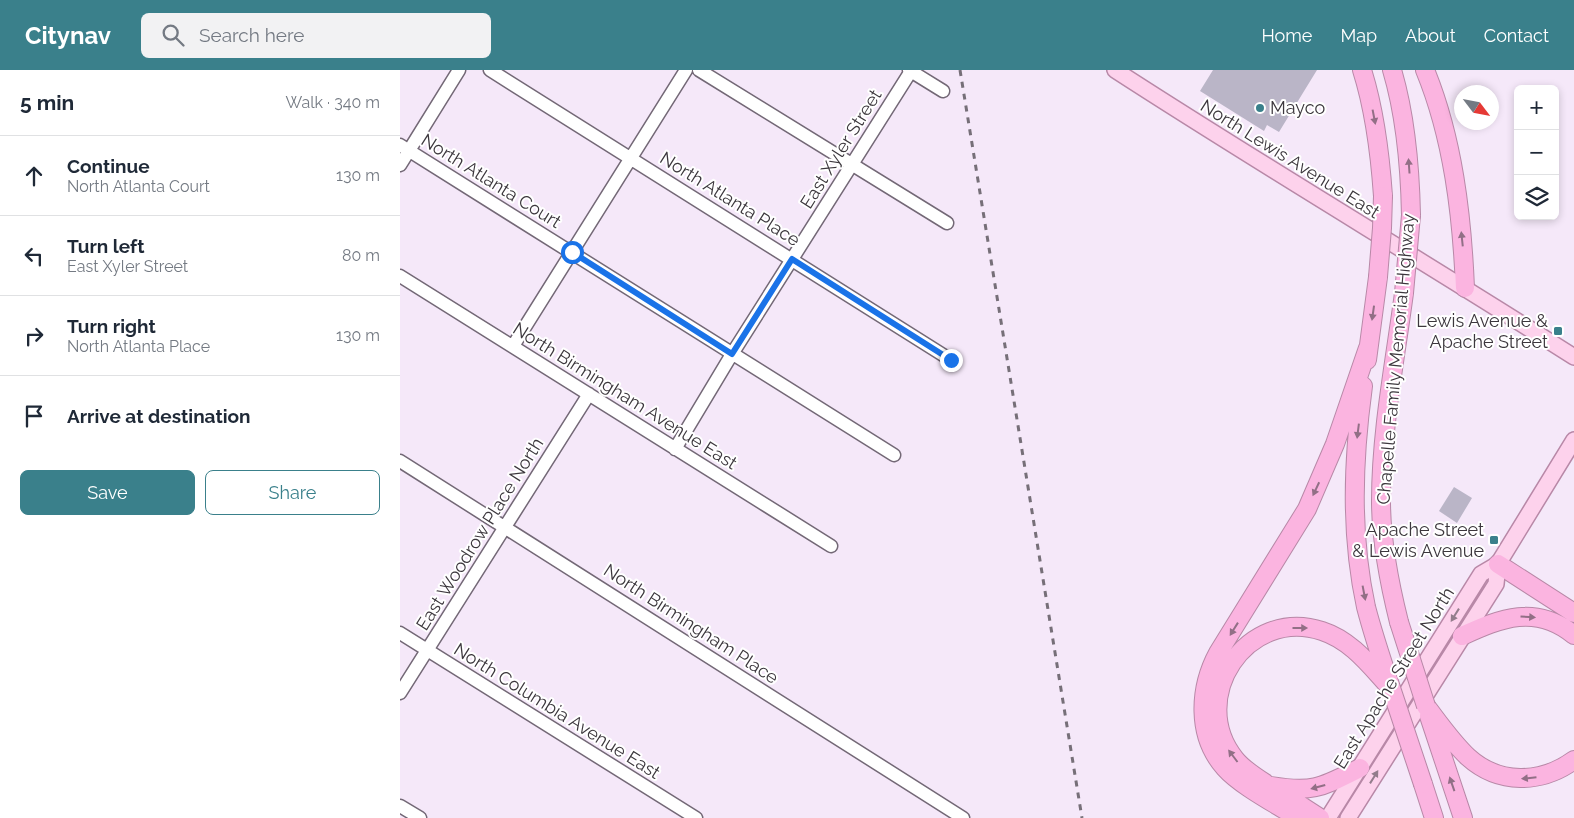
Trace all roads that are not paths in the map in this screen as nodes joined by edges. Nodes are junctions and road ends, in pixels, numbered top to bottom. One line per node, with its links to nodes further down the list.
1 (460, 70): 11 (street)
2 (490, 70): 12 (street, North Atlanta Place)
3 (686, 70): 12 (street)
4 (699, 70): 14 (street)
5 (1115, 70): 19 (main road, North Lewis Avenue East)
6 (1362, 70): 21 (highway, Chapelle Family Memorial Highway, one-way to 21, bridge)
7 (1392, 70): 40 (highway, Chapelle Family Memorial Highway, one-way to 7, bridge)
8 (1425, 70): 19 (highway, one-way to 8)
9 (910, 71): 10 (street); 14 (street, East Xyler Street)
10 (942, 91)
11 (404, 148): 13 (street); 16 (street, North Atlanta Court)
12 (631, 158): 16 (street); 17 (street, North Atlanta Place)
13 (400, 165)
14 (852, 165): 15 (street); 17 (street, East Xyler Street)
15 (947, 223)
16 (572, 252): 20 (street); 22 (street, North Atlanta Court)
17 (792, 259): 22 (street, East Xyler Street); 24 (street, North Atlanta Place)
18 (400, 276): 20 (street, North Birmingham Avenue East)
19 (1465, 288): 23 (main road, North Lewis Avenue East)
20 (513, 346): 25 (street, North Birmingham Avenue East)
21 (1368, 348): 38 (highway, Chapelle Family Memorial Highway, one-way to 38); 45 (highway, one-way to 45)
22 (732, 354): 27 (street, East Xyler Street); 28 (street, North Atlanta Court)
23 (1574, 357)
24 (951, 360)
25 (590, 394): 27 (street, North Birmingham Avenue East); 30 (street, East Woodrow Place North)
26 (1574, 440): 32 (main road, East Apache Street North)
27 (675, 449): 31 (street, North Birmingham Avenue East)
28 (894, 455)
29 (400, 461): 30 (street, North Birmingham Place)
30 (506, 527): 37 (street, East Woodrow Place North); 48 (street, North Birmingham Place)
31 (831, 546)
32 (1498, 564): 33 (highway); 36 (main road, East Apache Street North); 42 (main road, East Apache Street North, one-way to 42)
33 (1574, 613)
34 (400, 633): 37 (street, North Columbia Avenue East)
35 (1574, 635): 36 (highway, one-way to 35)
36 (1462, 636): 51 (main road, East Apache Street North, one-way to 36)
37 (427, 650): 39 (street, East Woodrow Place North); 47 (street, North Columbia Avenue East)
38 (1374, 659): 43 (highway, one-way to 38); 52 (highway, Chapelle Family Memorial Highway, bridge)
39 (400, 693)
40 (1446, 744): 41 (highway, one-way to 40); 53 (highway, Chapelle Family Memorial Highway, one-way to 40)
41 (1574, 760)
42 (1360, 768): 43 (highway, one-way to 43); 50 (main road, East Apache Street North)
43 (1271, 786): 49 (highway)
44 (400, 806): 46 (street)
45 (1292, 815)
46 (420, 818)
47 (696, 818)
48 (962, 818)
49 (1320, 818)
50 (1328, 818)
51 (1348, 818)
52 (1434, 818)
53 (1463, 818)

